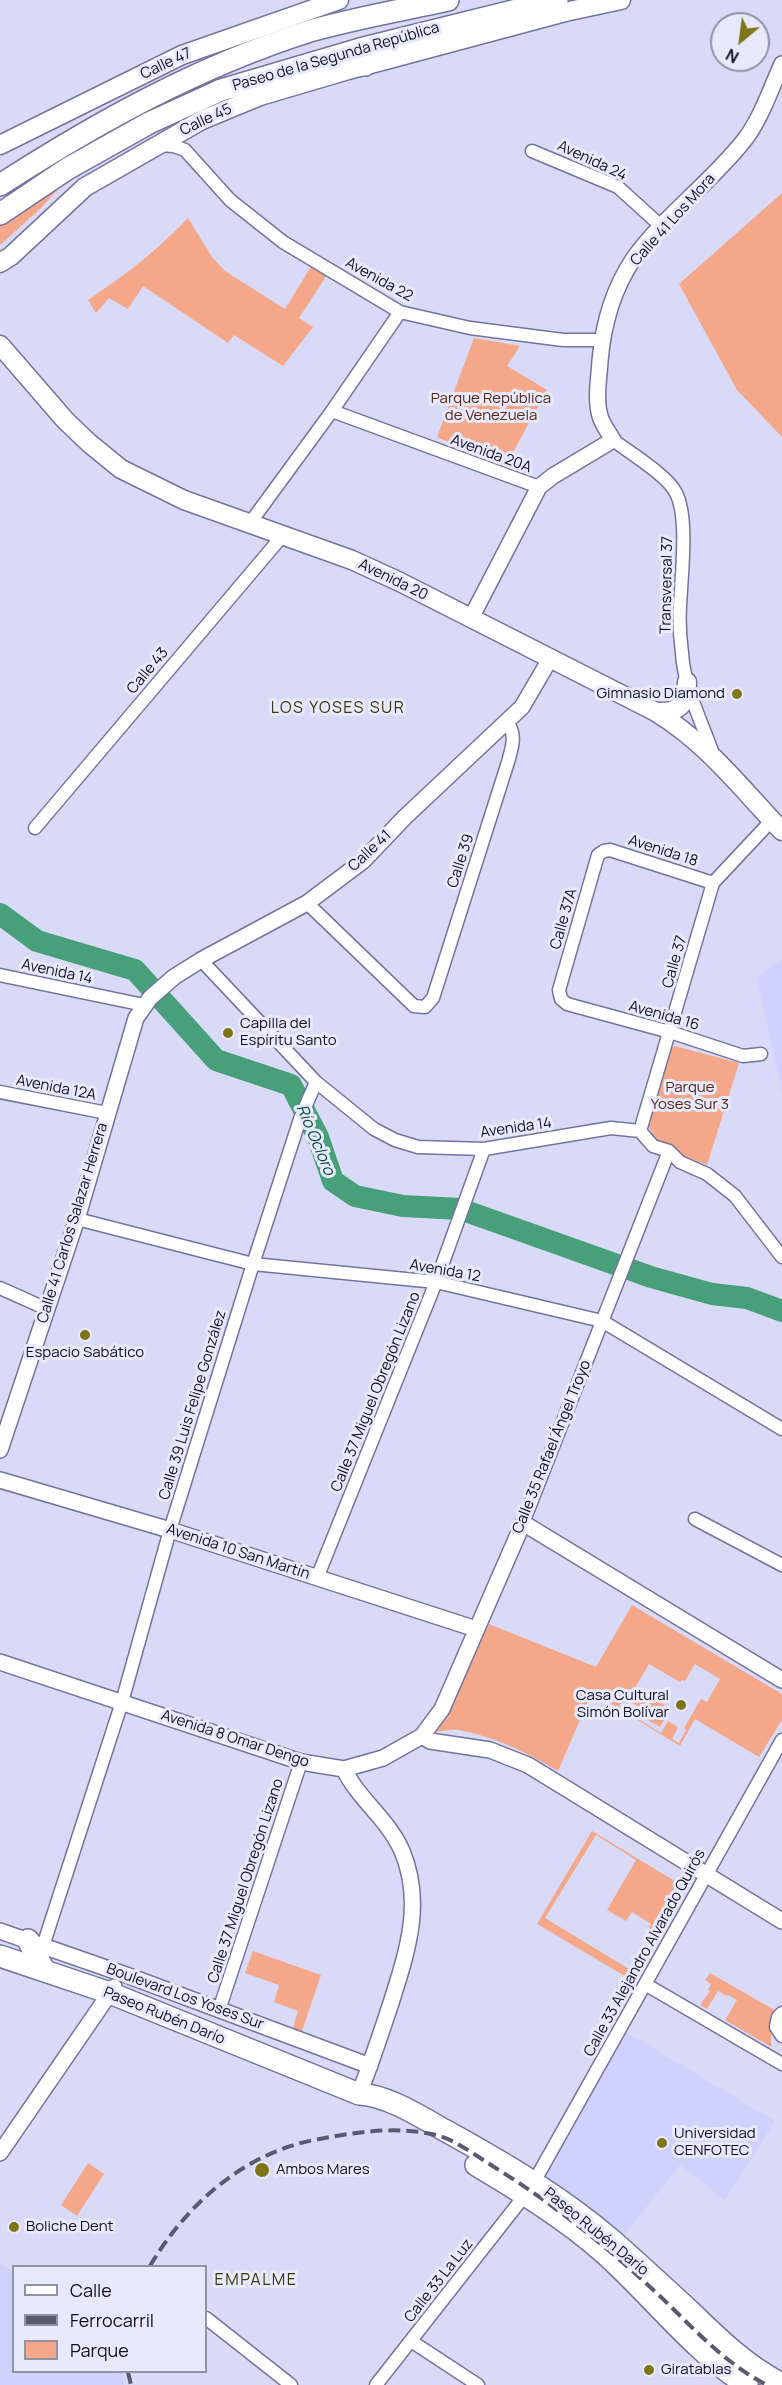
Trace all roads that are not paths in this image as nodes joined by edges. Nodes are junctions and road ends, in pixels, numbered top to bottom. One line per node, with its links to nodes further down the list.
1 (339, 0): 11 (main road, Calle 47)
2 (384, 0): 6 (highway)
3 (448, 0): 6 (highway, Paseo de la Segunda República)
4 (557, 0): 9 (highway, Paseo de la Segunda República)
5 (621, 0): 8 (main road, Calle 45)
6 (311, 31): 15 (highway, Paseo de la Segunda República)
7 (782, 64): 17 (street, Calle 41 Los Mora)
8 (365, 65): 9 (highway); 10 (main road, Calle 45)
9 (294, 68): 16 (highway, Paseo de la Segunda República)
10 (184, 130): 12 (main road, Calle 45); 13 (street)
11 (0, 145)
12 (155, 145): 13 (street); 18 (main road, Calle 45)
13 (185, 150): 20 (street, Avenida 22)
14 (532, 151): 17 (street, Avenida 24)
15 (0, 185)
16 (0, 214)
17 (662, 227): 21 (street, Calle 41 Los Mora)
18 (5, 259): 19 (main road, Calle 45)
19 (0, 273)
20 (400, 312): 21 (street, Avenida 22); 23 (street)
21 (602, 340): 24 (street, Calle 41 Los Mora)
22 (0, 345): 26 (main road, Avenida 20)
23 (332, 411): 25 (street, Avenida 20A); 26 (street)
24 (613, 440): 25 (street); 30 (street, Transversal 37)
25 (539, 487): 28 (street)
26 (250, 523): 27 (main road, Avenida 20)
27 (284, 534): 28 (main road, Avenida 20); 35 (street, Calle 43)
28 (471, 618): 29 (main road, Avenida 20)
29 (550, 659): 31 (main road, Avenida 20); 32 (street, Calle 41)
30 (687, 682): 31 (main road); 33 (street, Transversal 37)
31 (656, 712): 33 (main road, Avenida 20)
32 (507, 722): 38 (street, Calle 41); 38 (street, Calle 39)
33 (714, 756): 34 (main road, Avenida 20)
34 (777, 825): 37 (street, Calle 37)
35 (34, 828)
36 (604, 850): 37 (street, Avenida 18); 41 (street, Calle 37A)
37 (713, 883): 43 (street, Calle 37)
38 (307, 903): 39 (street, Calle 41)
39 (201, 960): 42 (street, Calle 41); 45 (street, Avenida 14)
40 (0, 975): 42 (street, Avenida 14)
41 (561, 999): 43 (street, Avenida 16)
42 (147, 1001): 47 (street, Calle 41 Carlos Salazar Herrera)
43 (670, 1032): 44 (street, Avenida 16); 48 (street, Calle 37)
44 (760, 1054)
45 (316, 1082): 49 (street, Avenida 14); 53 (street, Calle 39 Luis Felipe González)
46 (0, 1092): 47 (street, Avenida 12A)
47 (107, 1113): 51 (street, Calle 41 Carlos Salazar Herrera)
48 (640, 1131): 49 (street, Avenida 14); 50 (street)
49 (484, 1149): 54 (street, Calle 37 Miguel Obregón Lizano)
50 (669, 1151): 52 (street); 57 (street, Calle 35 Rafael Ángel Troyo)
51 (77, 1219): 53 (street, Avenida 12); 56 (street, Calle 41 Carlos Salazar Herrera)
52 (782, 1257)
53 (253, 1264): 54 (street, Avenida 12); 63 (street, Calle 39 Luis Felipe González)
54 (436, 1281): 57 (street, Avenida 12); 65 (street, Calle 37 Miguel Obregón Lizano)
55 (0, 1287): 56 (street)
56 (47, 1309): 59 (street, Calle 41 Carlos Salazar Herrera)
57 (602, 1321): 58 (street, Avenida 12); 62 (street, Calle 35 Rafael Ángel Troyo)
58 (782, 1429)
59 (0, 1450)
60 (0, 1480): 63 (street, Avenida 10 San Martín)
61 (695, 1520): 64 (street)
62 (523, 1523): 66 (street, Calle 35 Rafael Ángel Troyo); 68 (street)
63 (170, 1530): 65 (street, Avenida 10 San Martín); 69 (street, Calle 39 Luis Felipe González)
64 (782, 1565)
65 (317, 1578): 66 (street, Avenida 10 San Martín)
66 (476, 1629): 70 (street, Calle 35 Rafael Ángel Troyo)
67 (0, 1662): 69 (street, Avenida 8 Omar Dengo)
68 (782, 1680)
69 (122, 1702): 72 (street, Avenida 8 Omar Dengo); 77 (street, Calle 39 Luis Felipe González)
70 (422, 1736): 73 (street, Avenida 8 Omar Dengo); 74 (street)
71 (782, 1740): 74 (street, Calle 33 Alejandro Alvarado Quirós)
72 (301, 1762): 73 (street, Avenida 8 Omar Dengo); 83 (street, Calle 37 Miguel Obregón Lizano)
73 (344, 1768): 87 (street)
74 (706, 1875): 75 (street); 81 (street, Calle 33 Alejandro Alvarado Quirós)
75 (782, 1921)
76 (0, 1931): 77 (street, Boulevard Los Yoses Sur)
77 (36, 1943): 79 (highway); 80 (street, Boulevard Los Yoses Sur)
78 (0, 1956): 79 (highway, Paseo Rubén Darío)
79 (44, 1970): 82 (highway, Paseo Rubén Darío)
80 (127, 1975): 82 (street); 83 (street, Boulevard Los Yoses Sur)
81 (645, 1984): 86 (street); 90 (street, Calle 33 Alejandro Alvarado Quirós)
82 (110, 1993): 88 (highway, Paseo Rubén Darío); 89 (street)
83 (219, 2010): 87 (street, Boulevard Los Yoses Sur)
84 (782, 2013): 85 (street)
85 (782, 2036)
86 (782, 2064)
87 (370, 2066): 88 (street)
88 (359, 2094): 90 (highway, Paseo Rubén Darío)
89 (0, 2153)
90 (529, 2188): 92 (street, Calle 33 La Luz); 93 (highway, Paseo Rubén Darío); 97 (highway, Paseo Rubén Darío)
91 (207, 2319): 94 (street)
92 (411, 2341): 95 (street, Calle 33 La Luz); 96 (street)
93 (782, 2384)
94 (291, 2385)
95 (376, 2385)
96 (478, 2385)
97 (747, 2385)

